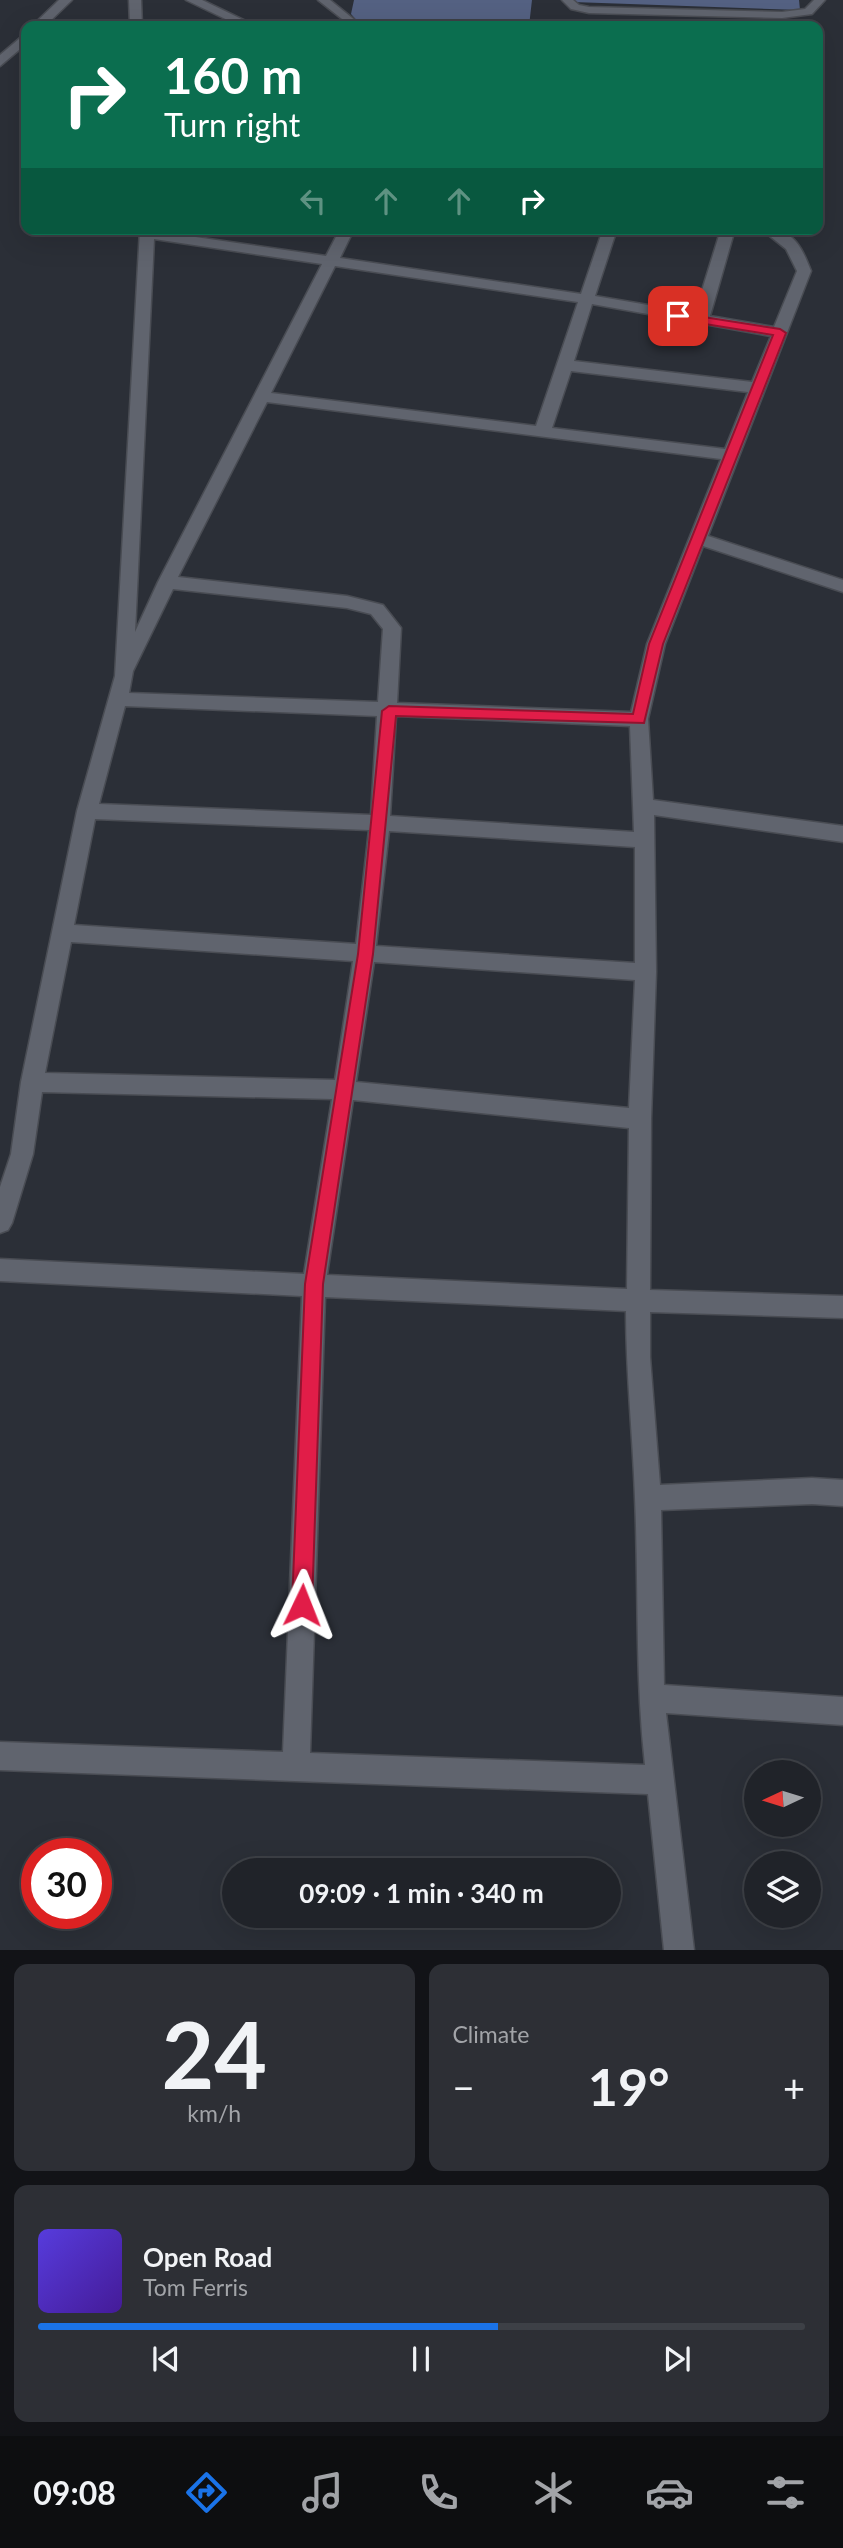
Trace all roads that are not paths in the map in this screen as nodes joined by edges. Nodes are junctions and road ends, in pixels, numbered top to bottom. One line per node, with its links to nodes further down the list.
1 (66, 0): 7 (street)
2 (135, 0): 8 (street)
3 (192, 0): 9 (street)
4 (323, 0): 10 (lane)
5 (567, 0): 6 (lane)
6 (820, 0)
7 (43, 21)
8 (136, 21)
9 (239, 21)
10 (350, 21)
11 (21, 42): 12 (street)
12 (0, 62)
13 (147, 235): 31 (street)
14 (166, 235): 19 (street)
15 (344, 235): 19 (street)
16 (608, 235): 20 (street)
17 (726, 235): 21 (street)
18 (779, 235): 22 (street)
19 (331, 261): 20 (street); 25 (street)
20 (587, 299): 21 (street); 23 (street)
21 (701, 320): 22 (street)
22 (780, 333): 24 (street)
23 (563, 365): 24 (street); 26 (street)
24 (758, 388): 27 (street)
25 (263, 397): 26 (street); 29 (street)
26 (542, 433): 27 (street)
27 (731, 455): 28 (street)
28 (699, 539): 30 (street); 34 (street)
29 (167, 582): 31 (street); 33 (street)
30 (843, 586)
31 (124, 676): 32 (street)
32 (118, 699): 33 (street); 36 (street)
33 (389, 711): 34 (street); 37 (street)
34 (639, 719): 35 (street)
35 (644, 806): 38 (street); 39 (street)
36 (87, 811): 37 (street); 40 (street)
37 (380, 822): 39 (street); 41 (street)
38 (843, 834)
39 (644, 840): 42 (street)
40 (63, 933): 41 (street); 43 (street)
41 (365, 954): 42 (street); 44 (street)
42 (646, 972): 45 (street)
43 (32, 1082): 44 (street); 46 (street)
44 (343, 1090): 45 (street); 48 (street)
45 (640, 1119): 49 (street)
46 (0, 1223)
47 (0, 1270): 48 (street)
48 (314, 1284): 49 (street); 56 (street)
49 (641, 1301): 50 (street); 52 (street)
50 (843, 1307)
51 (843, 1493): 52 (street)
52 (648, 1497): 53 (street)
53 (651, 1698): 54 (street); 57 (street)
54 (843, 1711)
55 (0, 1756): 56 (street)
56 (296, 1766): 57 (street)
57 (660, 1780): 58 (street)
58 (679, 1950)

